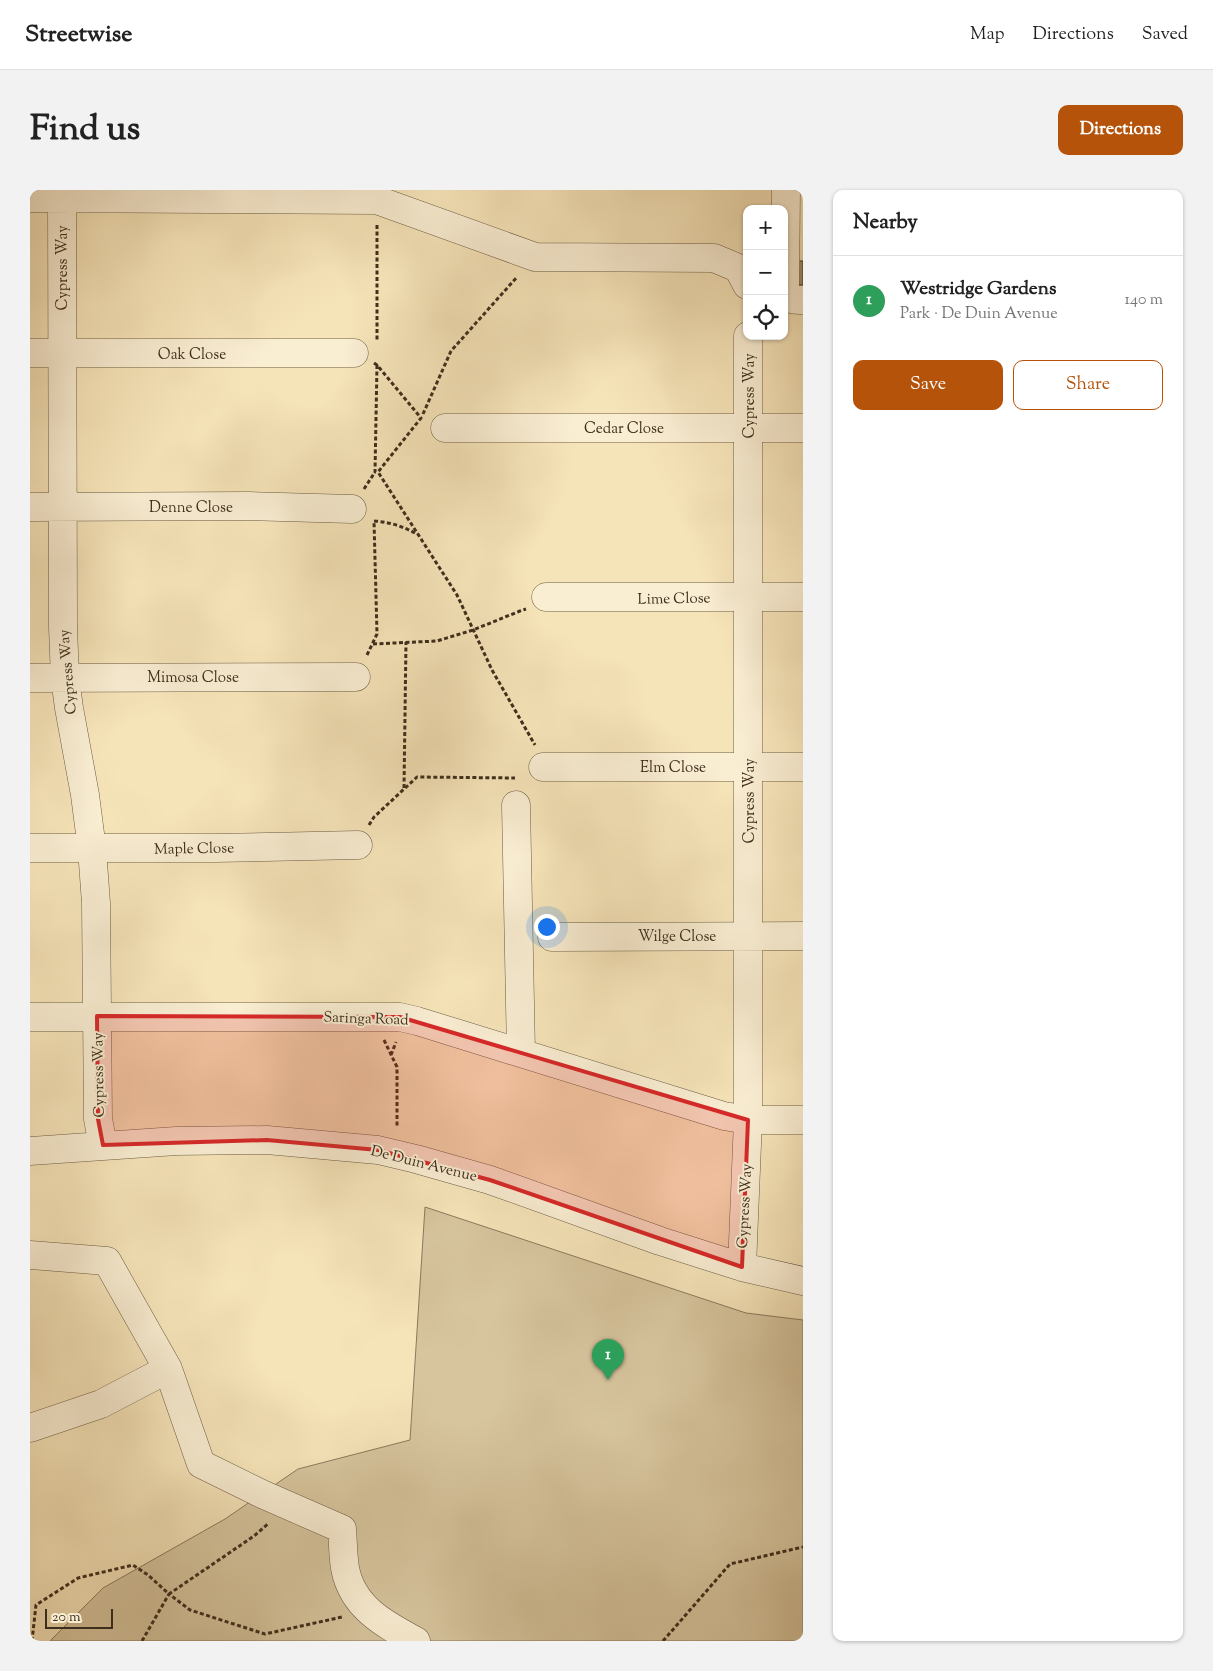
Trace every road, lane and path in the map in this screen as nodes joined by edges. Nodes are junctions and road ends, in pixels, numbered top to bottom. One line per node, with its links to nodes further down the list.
1 (786, 190): 7 (street)
2 (30, 198): 3 (street)
3 (62, 198): 4 (street); 10 (street, Cypress Way)
4 (377, 200): 5 (street); 11 (path)
5 (535, 257): 6 (street); 12 (path)
6 (743, 277)
7 (803, 300)
8 (748, 340): 13 (street, Cypress Way)
9 (30, 353): 10 (street, Oak Close)
10 (63, 353): 11 (street, Oak Close); 17 (street, Cypress Way)
11 (371, 355): 12 (path); 15 (path)
12 (431, 422): 13 (street, Cedar Close); 15 (path)
13 (749, 428): 14 (street, Cedar Close); 20 (street, Cypress Way)
14 (803, 428)
15 (378, 472): 19 (path)
16 (30, 507): 17 (street, Denne Close)
17 (63, 507): 18 (street, Denne Close); 27 (street, Cypress Way)
18 (352, 509)
19 (418, 534): 23 (path); 24 (path)
20 (749, 597): 21 (street, Lime Close); 22 (street, Lime Close); 29 (street, Cypress Way)
21 (803, 597)
22 (540, 603): 23 (path)
23 (473, 630): 24 (path); 28 (path)
24 (406, 642): 32 (path)
25 (356, 677): 27 (street, Mimosa Close)
26 (30, 678): 27 (street, Mimosa Close)
27 (65, 678): 37 (street, Cypress Way)
28 (533, 740)
29 (749, 767): 30 (street, Elm Close); 31 (street, Elm Close); 38 (street, Cypress Way)
30 (803, 767)
31 (532, 773): 32 (path)
32 (404, 789): 34 (path)
33 (516, 805): 44 (street)
34 (374, 817)
35 (358, 845): 37 (street, Maple Close)
36 (30, 848): 37 (street, Maple Close)
37 (92, 849): 41 (street, Cypress Way)
38 (749, 936): 39 (street, Wilge Close); 40 (street, Wilge Close); 46 (street, Cypress Way)
39 (803, 936)
40 (552, 937)
41 (97, 1016): 42 (street, Saringa Road); 44 (street, Saringa Road); 48 (street, Cypress Way)
42 (30, 1017)
43 (383, 1038): 45 (path)
44 (522, 1053): 46 (street, Saringa Road)
45 (398, 1116)
46 (748, 1120): 47 (street, Saringa Road); 51 (street, Cypress Way)
47 (803, 1120)
48 (103, 1145): 49 (street, De Duin Avenue); 51 (street, De Duin Avenue)
49 (30, 1150)
50 (30, 1255): 53 (street)
51 (742, 1267): 52 (street, De Duin Avenue)
52 (803, 1281)
53 (168, 1369): 54 (street); 55 (street)
54 (30, 1428)
55 (289, 1506): 57 (path); 58 (street)
56 (803, 1548): 62 (path)
57 (170, 1594): 58 (path); 59 (path); 60 (path)
58 (368, 1611): 61 (street)
59 (32, 1641)
60 (142, 1641)
61 (416, 1641)
62 (663, 1641)

